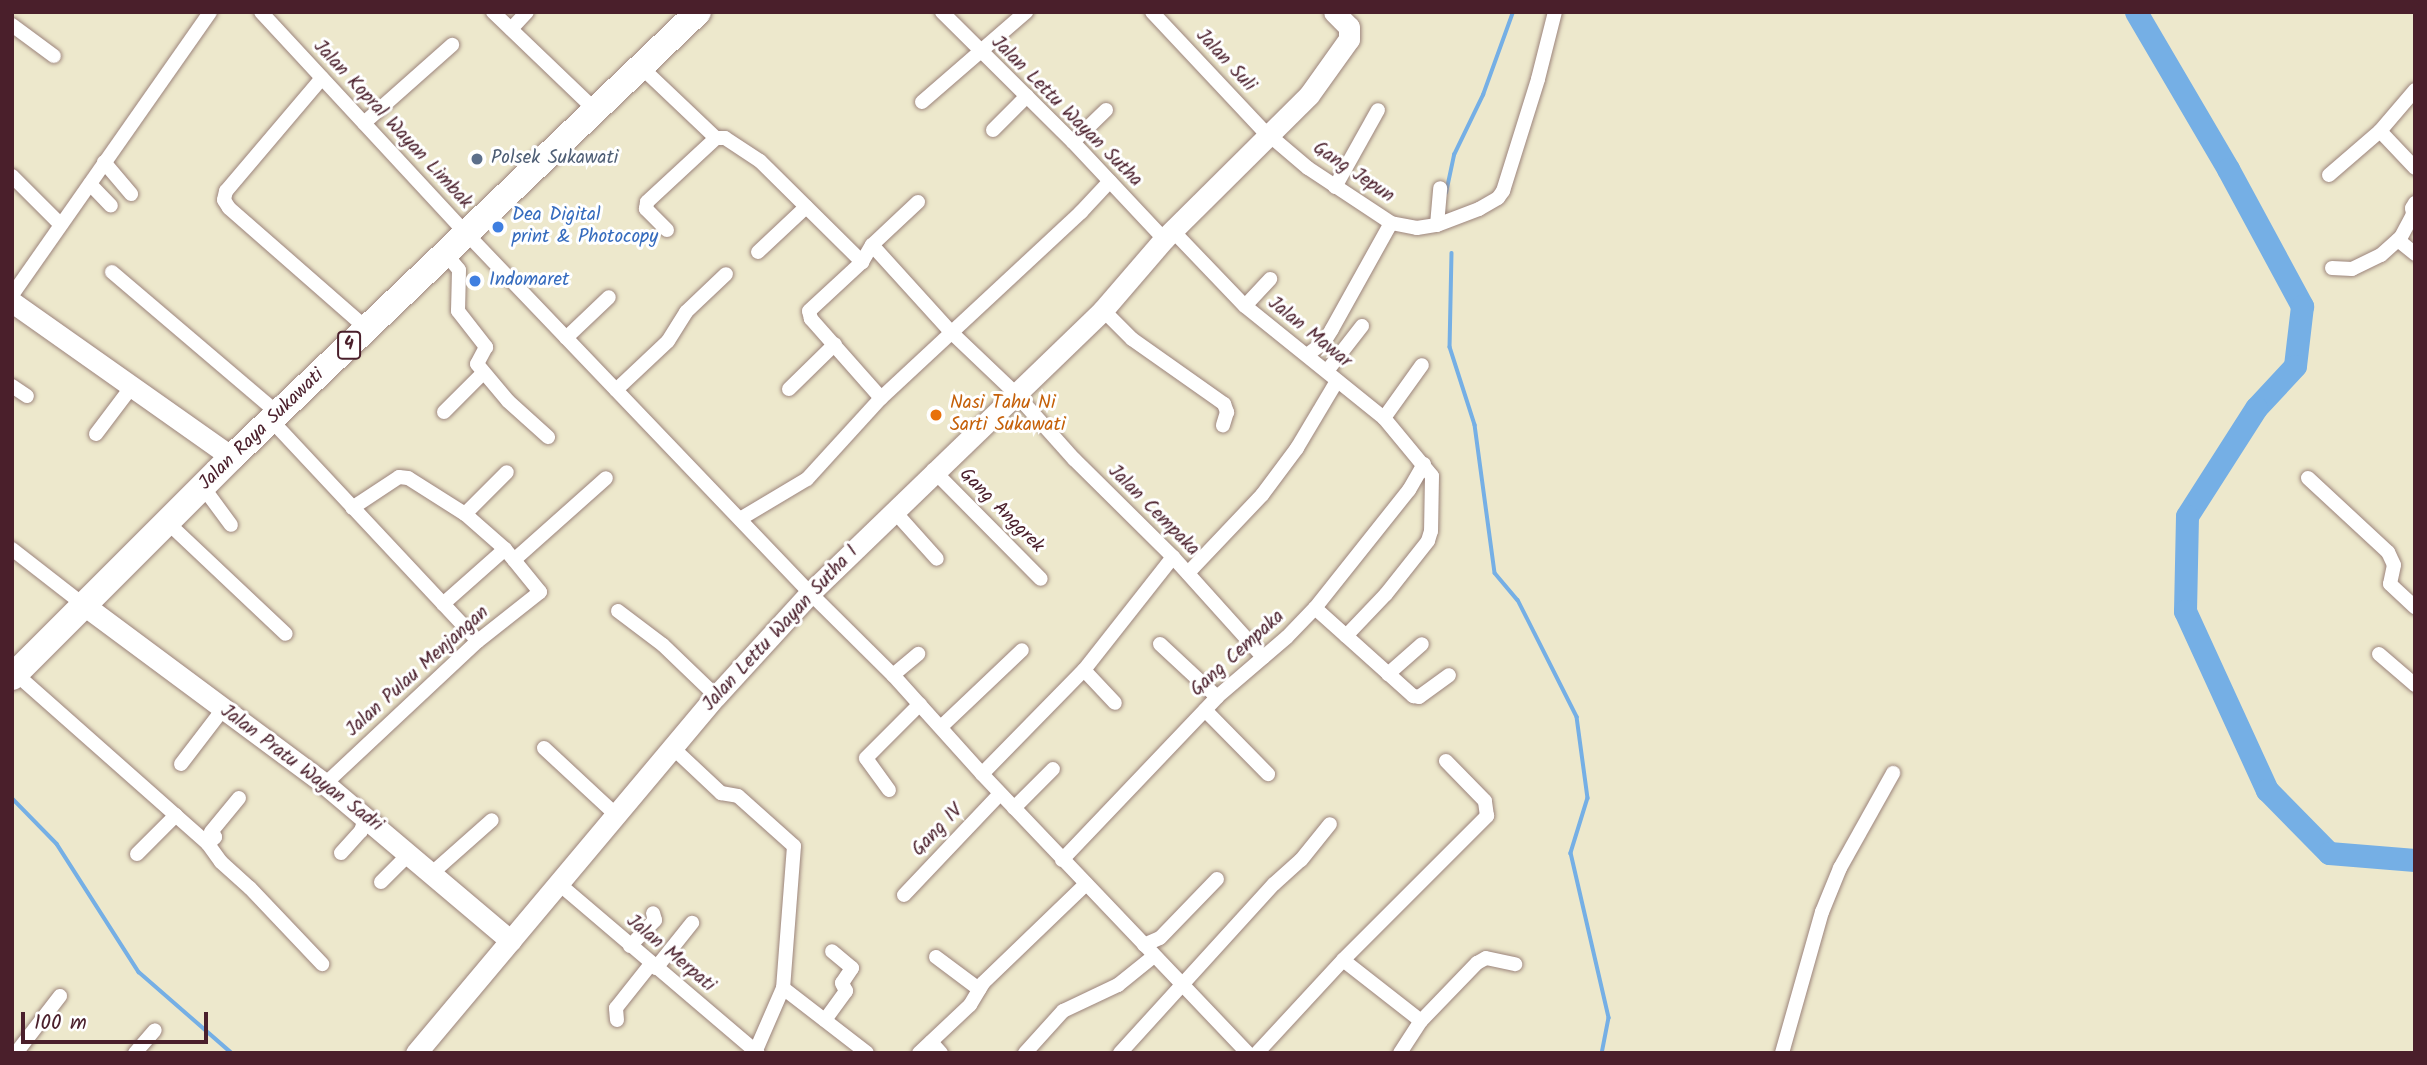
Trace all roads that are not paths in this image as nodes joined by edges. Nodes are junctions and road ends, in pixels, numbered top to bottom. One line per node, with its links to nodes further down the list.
1 (211, 12): 30 (street)
2 (261, 12): 17 (street, Jalan Kopral Wayan Limbak)
3 (493, 12): 12 (street)
4 (527, 12): 12 (street)
5 (698, 12): 16 (highway, Jalan Raya Sukawati / 4)
6 (942, 12): 14 (street, Jalan Lettu Wayan Sutha)
7 (1026, 12): 14 (street)
8 (1152, 12): 27 (street, Jalan Suli)
9 (1334, 12): 27 (street, Jalan Lettu Wayan Sutha I)
10 (1555, 12): 45 (street, Gang Jepun)
11 (12, 25): 15 (street)
12 (511, 29): 21 (street)
13 (452, 44): 24 (street)
14 (980, 53): 19 (street, Jalan Lettu Wayan Sutha); 20 (street)
15 (54, 56)
16 (640, 66): 21 (highway, Jalan Raya Sukawati / 4); 28 (street)
17 (322, 78): 24 (street, Jalan Kopral Wayan Limbak); 65 (street)
18 (2415, 90): 26 (street)
19 (1027, 96): 25 (street); 29 (street, Jalan Lettu Wayan Sutha)
20 (922, 102)
21 (594, 109): 47 (highway, Jalan Raya Sukawati / 4)
22 (1106, 110): 29 (street)
23 (1378, 110): 36 (street)
24 (364, 123): 47 (street, Jalan Kopral Wayan Limbak)
25 (993, 130)
26 (2380, 131): 31 (street); 32 (street)
27 (1270, 136): 36 (street, Gang Jepun); 48 (street, Jalan Lettu Wayan Sutha I)
28 (716, 138): 42 (street); 46 (street)
29 (1073, 142): 34 (street, Jalan Lettu Wayan Sutha)
30 (104, 162): 35 (street); 38 (street)
31 (2415, 168)
32 (2329, 175)
33 (12, 176): 44 (street)
34 (1110, 181): 48 (street, Jalan Lettu Wayan Sutha); 66 (street)
35 (90, 184): 41 (street); 44 (street)
36 (1335, 187): 43 (street, Gang Jepun)
37 (1440, 188): 45 (street)
38 (131, 194)
39 (918, 202): 50 (street)
40 (2415, 203): 49 (street)
41 (111, 206)
42 (806, 207): 52 (street); 54 (street)
43 (1391, 223): 45 (street, Gang Jepun); 69 (street)
44 (61, 225): 59 (street)
45 (1437, 225)
46 (667, 230)
47 (466, 233): 51 (highway, Jalan Raya Sukawati / 4); 67 (street, Jalan Kopral Wayan Limbak)
48 (1168, 234): 62 (street, Jalan Mawar); 63 (street, Jalan Lettu Wayan Sutha I)
49 (2398, 240): 53 (street); 55 (street)
50 (872, 245): 54 (street); 66 (street, Jalan Cempaka)
51 (444, 252): 65 (highway, Jalan Raya Sukawati / 4); 71 (street)
52 (758, 252)
53 (2415, 254)
54 (862, 262): 68 (street)
55 (2332, 268)
56 (111, 272): 81 (street)
57 (726, 274): 76 (street)
58 (1270, 279): 62 (street)
59 (12, 295)
60 (609, 296): 67 (street)
61 (12, 302): 73 (street)
62 (1245, 306): 69 (street, Jalan Mawar)
63 (1102, 310): 77 (street, Jalan Lettu Wayan Sutha I); 83 (street)
64 (1362, 326): 72 (street)
65 (366, 328): 81 (highway, Jalan Raya Sukawati / 4)
66 (951, 332): 77 (street, Jalan Cempaka); 79 (street)
67 (566, 338): 76 (street, Jalan Kopral Wayan Limbak)
68 (835, 344): 75 (street); 79 (street)
69 (1307, 355): 72 (street, Jalan Mawar)
70 (1422, 365): 82 (street)
71 (483, 373): 80 (street); 85 (street)
72 (1332, 376): 82 (street, Jalan Mawar); 103 (street)
73 (133, 385): 84 (street); 86 (street)
74 (12, 386): 78 (street)
75 (789, 389)
76 (616, 390): 96 (street, Jalan Kopral Wayan Limbak)
77 (1014, 392): 88 (street, Jalan Lettu Wayan Sutha I); 101 (street, Jalan Cempaka)
78 (27, 396)
79 (881, 398): 96 (street)
80 (444, 412)
81 (275, 417): 86 (highway, Jalan Raya Sukawati / 4); 93 (street)
82 (1384, 418): 87 (street, Jalan Mawar)
83 (1223, 425)
84 (96, 434)
85 (548, 437)
86 (232, 457): 92 (highway, Jalan Raya Sukawati / 4)
87 (1424, 464): 109 (street, Gang Cempaka); 112 (street)
88 (933, 470): 94 (street, Jalan Lettu Wayan Sutha I); 104 (street, Gang Anggrek)
89 (507, 472): 95 (street)
90 (606, 478): 100 (street)
91 (2308, 478): 108 (street)
92 (203, 486): 97 (highway, Jalan Raya Sukawati / 4); 98 (street)
93 (352, 508): 95 (street); 106 (street)
94 (894, 512): 102 (street); 105 (street, Jalan Lettu Wayan Sutha I)
95 (465, 514): 100 (street)
96 (740, 519): 105 (street, Jalan Kopral Wayan Limbak)
97 (167, 522): 107 (highway, Jalan Raya Sukawati / 4); 111 (street)
98 (231, 525)
99 (12, 549): 107 (street)
100 (509, 555): 106 (street); 113 (street, Jalan Pulau Menjangan)
101 (1173, 557): 103 (street, Jalan Cempaka); 120 (street)
102 (937, 559)
103 (1188, 573): 119 (street, Jalan Cempaka)
104 (1041, 579)
105 (810, 593): 122 (street, Jalan Kopral Wayan Limbak); 126 (street, Jalan Lettu Wayan Sutha I)
106 (443, 604): 113 (street)
107 (84, 605): 123 (highway, Jalan Raya Sukawati / 4); 130 (street, Jalan Pratu Wayan Sadri)
108 (2415, 607)
109 (1315, 608): 112 (street); 119 (street, Gang Cempaka)
110 (618, 611): 126 (street)
111 (286, 634)
112 (1346, 636): 121 (street)
113 (478, 641): 141 (street, Jalan Pulau Menjangan)
114 (1160, 644): 127 (street)
115 (1422, 644): 121 (street)
116 (1022, 650): 132 (street)
117 (918, 654): 122 (street)
118 (2379, 654): 125 (street)
119 (1263, 657): 127 (street, Gang Cempaka)
120 (1084, 670): 128 (street); 138 (street)
121 (1388, 674): 124 (street)
122 (893, 675): 129 (street, Jalan Kopral Wayan Limbak)
123 (14, 676): 147 (street)
124 (1449, 676)
125 (2415, 685)
126 (716, 696): 134 (street, Jalan Lettu Wayan Sutha I)
127 (1217, 697): 131 (street, Gang Cempaka)
128 (1115, 703)
129 (920, 704): 132 (street, Jalan Kopral Wayan Limbak); 142 (street)
130 (223, 709): 136 (street); 141 (street, Jalan Pratu Wayan Sadri)
131 (1205, 709): 139 (street); 155 (street, Gang Cempaka)
132 (942, 726): 138 (street, Jalan Kopral Wayan Limbak)
133 (544, 748): 146 (street)
134 (673, 748): 146 (street, Jalan Lettu Wayan Sutha I); 174 (street)
135 (1446, 761): 169 (street)
136 (181, 764)
137 (1053, 769): 145 (street)
138 (982, 774): 143 (street, Jalan Kopral Wayan Limbak)
139 (1268, 774)
140 (1893, 774): 194 (street)
141 (325, 784): 148 (street, Jalan Pratu Wayan Sadri)
142 (889, 790)
143 (1000, 793): 145 (street, Jalan Kopral Wayan Limbak); 161 (street, Gang IV)
144 (239, 798): 151 (street)
145 (1014, 808): 155 (street, Jalan Kopral Wayan Limbak)
146 (615, 815): 159 (street, Jalan Lettu Wayan Sutha I)
147 (176, 816): 151 (street); 153 (street)
148 (366, 816): 152 (street); 154 (street, Jalan Pratu Wayan Sadri)
149 (492, 820): 156 (street)
150 (1330, 824): 173 (street)
151 (208, 844): 170 (street)
152 (341, 853)
153 (137, 854)
154 (409, 854): 156 (street, Jalan Pratu Wayan Sadri); 158 (street)
155 (1062, 860): 160 (street, Jalan Kopral Wayan Limbak)
156 (431, 874): 164 (street, Jalan Pratu Wayan Sadri)
157 (1217, 879): 167 (street)
158 (382, 882)
159 (558, 883): 164 (street, Jalan Lettu Wayan Sutha I); 165 (street, Jalan Merpati)
160 (1086, 884): 167 (street, Jalan Kopral Wayan Limbak); 175 (street)
161 (904, 895)
162 (653, 913): 165 (street)
163 (692, 923): 172 (street)
164 (511, 941): 183 (street, Jalan Lettu Wayan Sutha I)
165 (630, 946): 172 (street, Jalan Merpati)
166 (832, 951): 178 (street)
167 (1149, 951): 173 (street, Jalan Kopral Wayan Limbak); 189 (street)
168 (936, 957): 175 (street)
169 (1343, 960): 179 (street); 192 (street)
170 (322, 964)
171 (1515, 964): 179 (street)
172 (654, 966): 177 (street); 182 (street, Jalan Merpati)
173 (1184, 985): 190 (street); 191 (street, Jalan Kopral Wayan Limbak)
174 (783, 988): 178 (street); 182 (street)
175 (979, 989): 181 (street)
176 (60, 996): 184 (street)
177 (617, 1020)
178 (825, 1020): 186 (street)
179 (1421, 1021): 193 (street)
180 (155, 1030): 185 (street)
181 (931, 1042): 187 (street); 188 (street)
182 (757, 1051)
183 (417, 1052)
184 (16, 1053)
185 (135, 1053)
186 (867, 1053)
187 (919, 1053)
188 (941, 1053)
189 (1025, 1053)
190 (1120, 1053)
191 (1248, 1053)
192 (1257, 1053)
193 (1400, 1053)
194 (1782, 1053)

